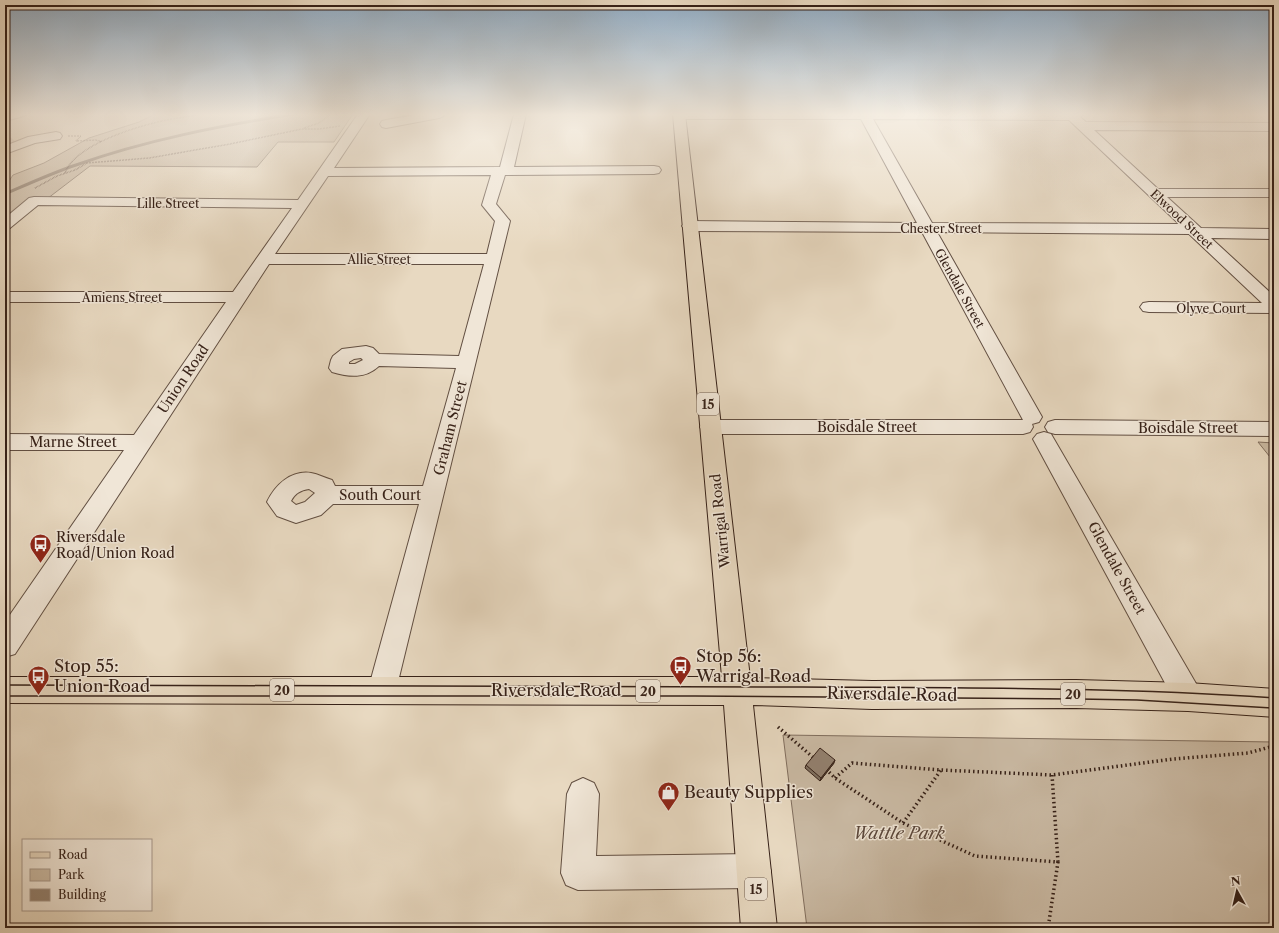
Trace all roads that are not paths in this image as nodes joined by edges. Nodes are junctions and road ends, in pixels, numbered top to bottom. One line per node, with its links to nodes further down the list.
1 (335, 158): 8 (street, Union Road)
2 (506, 158): 7 (street, Graham Street)
3 (683, 158): 13 (main road, Warrigal Road / 15)
4 (888, 158): 14 (street, Glendale Street)
5 (1117, 158): 9 (street, Elwood Street)
6 (654, 170): 7 (street)
7 (502, 171): 8 (street); 17 (street, Graham Street)
8 (325, 172): 11 (street, Union Road)
9 (1154, 193): 10 (street); 15 (street, Elwood Street)
10 (1274, 193)
11 (302, 204): 12 (street, Lille Street); 18 (street, Union Road)
12 (5, 225)
13 (690, 226): 14 (street, Chester Street); 29 (main road, Warrigal Road / 15)
14 (927, 228): 15 (street, Chester Street); 28 (street, Glendale Street)
15 (1195, 231): 16 (street, Chester Street); 19 (street, Elwood Street)
16 (1274, 234)
17 (494, 259): 18 (street, Allie Street); 27 (street, Graham Street)
18 (265, 260): 22 (street, Union Road)
19 (1250, 283): 20 (street); 23 (street, Elwood Street)
20 (1274, 283)
21 (5, 297): 22 (street, Amiens Street)
22 (238, 298): 33 (street, Union Road)
23 (1274, 305)
24 (1149, 307): 25 (street, Olyve Court)
25 (1274, 308)
26 (374, 360): 27 (street)
27 (467, 362): 35 (street, Graham Street)
28 (1028, 422): 29 (street, Boisdale Street); 31 (street)
29 (710, 427): 39 (main road, Warrigal Road / 15)
30 (1274, 429): 31 (street, Boisdale Street)
31 (1050, 433): 40 (street, Glendale Street)
32 (5, 442): 33 (street, Marne Street)
33 (140, 443): 36 (street, Union Road)
34 (327, 495): 35 (street, South Court)
35 (433, 495): 38 (street, Graham Street)
36 (5, 645)
37 (5, 690): 38 (main road, Riversdale Road / 20)
38 (382, 690): 39 (main road, Riversdale Road / 20)
39 (737, 691): 40 (main road, Riversdale Road / 20); 43 (main road, Warrigal Road / 15)
40 (1188, 697): 41 (main road, Riversdale Road / 20)
41 (1274, 703)
42 (584, 794): 43 (street)
43 (754, 872): 44 (main road, Warrigal Road / 15)
44 (759, 928)

